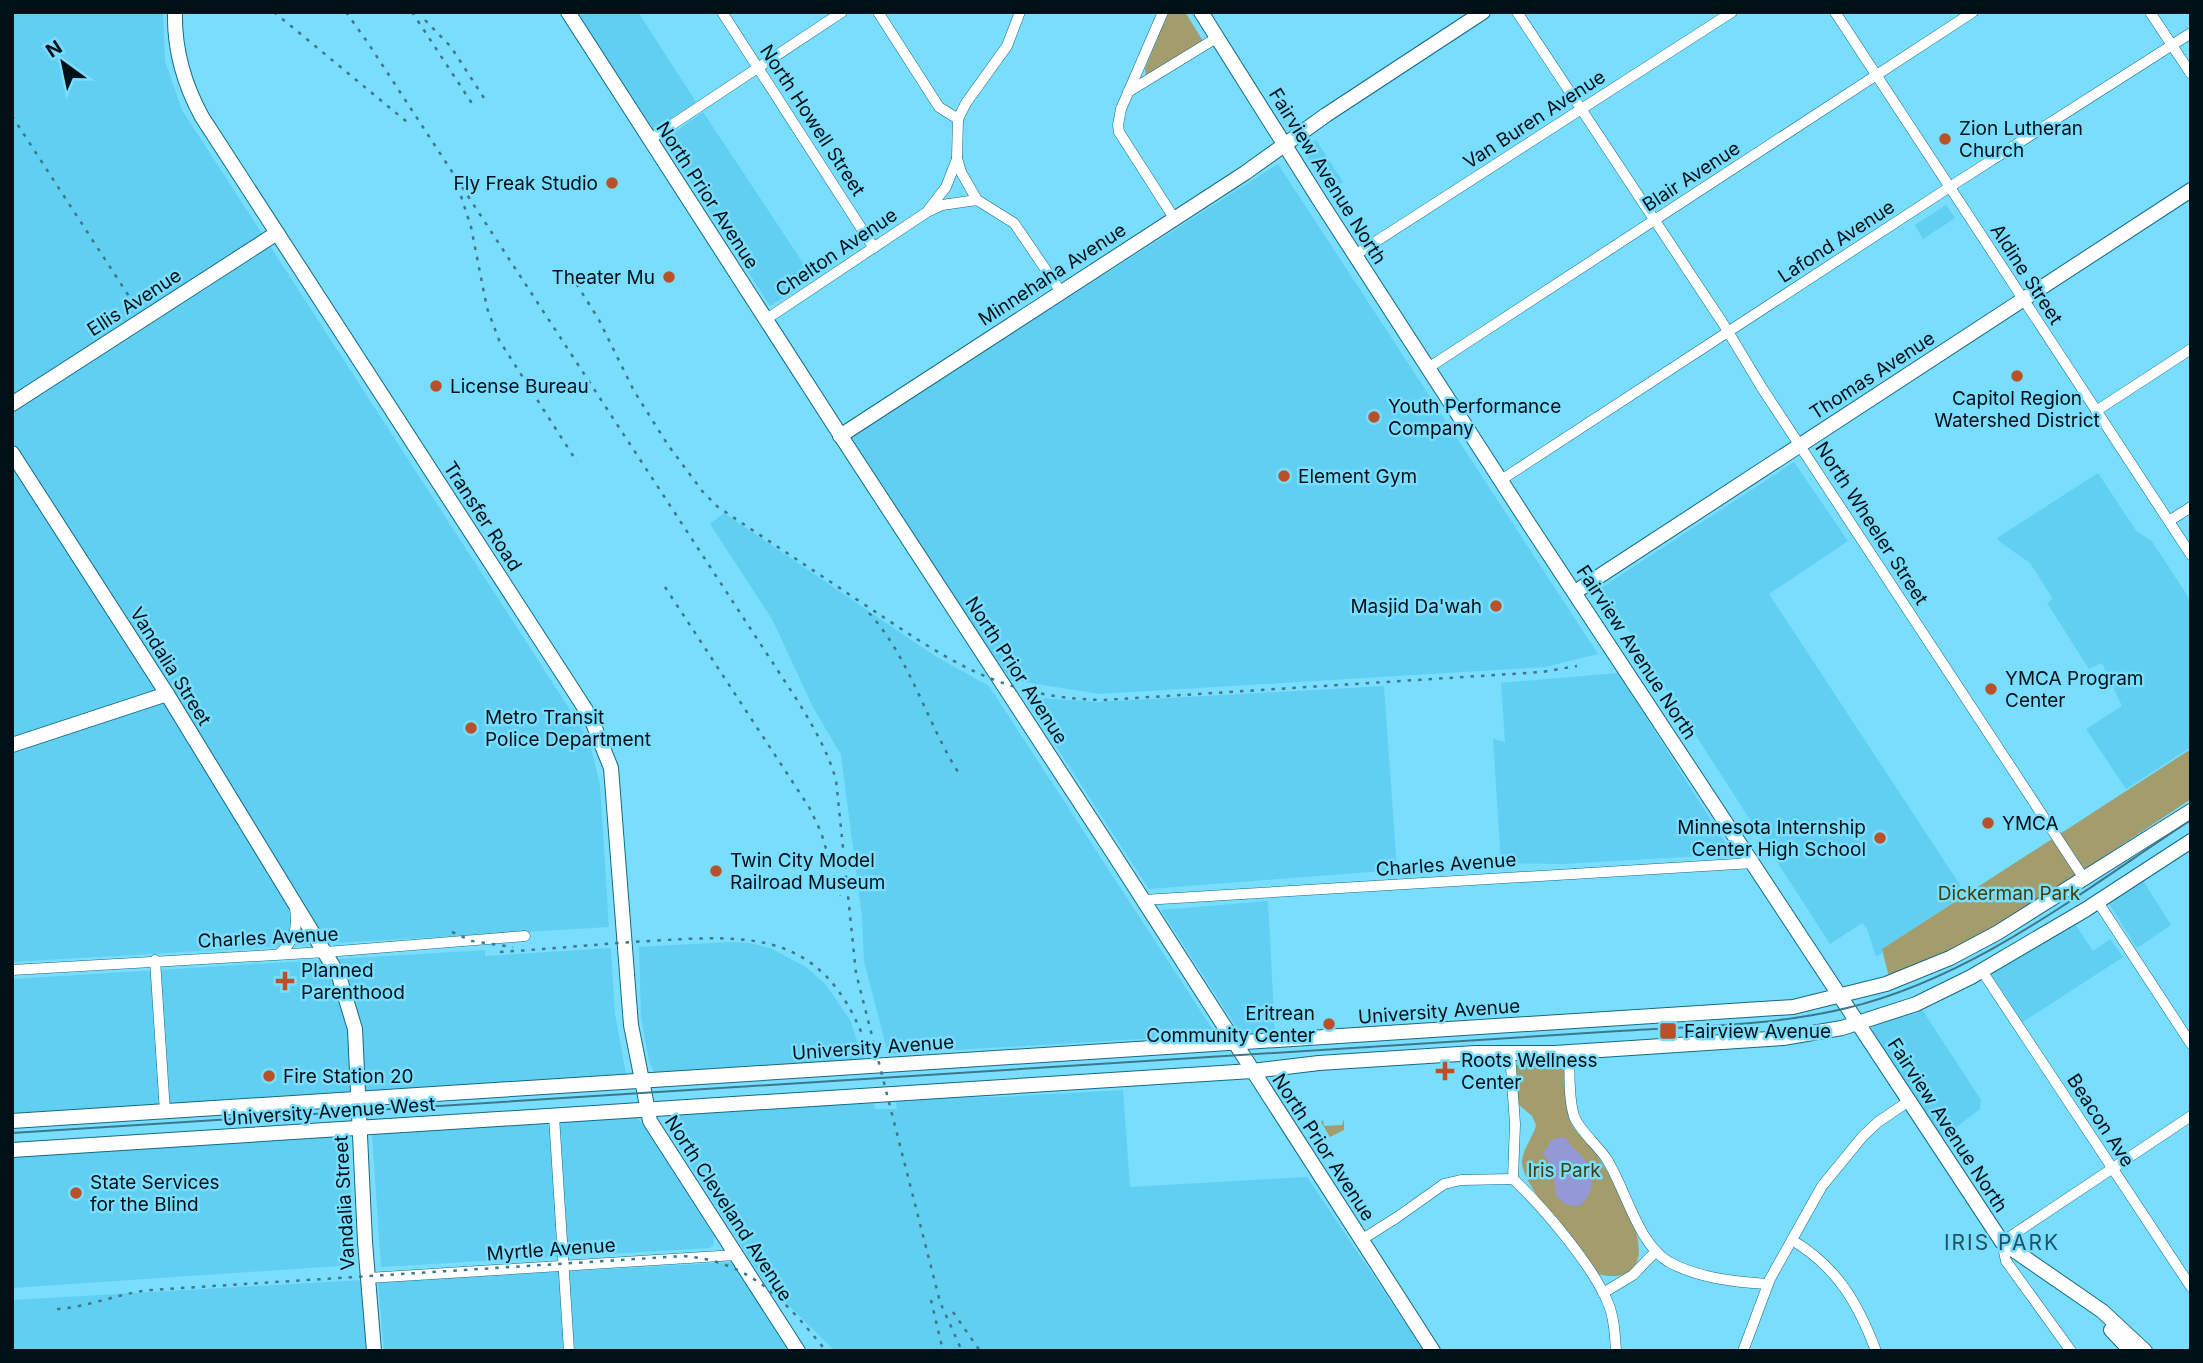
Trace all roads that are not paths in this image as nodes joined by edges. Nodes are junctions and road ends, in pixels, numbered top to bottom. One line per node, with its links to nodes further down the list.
1 (175, 12): 33 (street, Transfer Road)
2 (568, 12): 24 (street, North Prior Avenue)
3 (722, 12): 18 (street, North Howell Street)
4 (842, 12): 18 (street)
5 (878, 12): 23 (street)
6 (1020, 12): 23 (street)
7 (1163, 12): 21 (street)
8 (1201, 12): 16 (street, Fairview Avenue North)
9 (1483, 12): 25 (street, Minnehaha Avenue)
10 (1517, 12): 22 (street, North Wheeler Street)
11 (1732, 12): 22 (street, Van Buren Avenue)
12 (1835, 12): 20 (street, Aldine Street)
13 (1973, 12): 20 (street, Blair Avenue)
14 (2150, 12): 17 (street)
15 (2191, 33): 17 (street, Lafond Avenue)
16 (1218, 37): 21 (street); 25 (street, Fairview Avenue North)
17 (2172, 45): 19 (street); 27 (street, Lafond Avenue)
18 (758, 68): 24 (street); 34 (street, North Howell Street)
19 (2191, 74)
20 (1876, 75): 27 (street, Aldine Street); 32 (street, Blair Avenue)
21 (1128, 92): 31 (street)
22 (1583, 110): 32 (street, North Wheeler Street); 35 (street, Van Buren Avenue)
23 (958, 119): 26 (street)
24 (649, 140): 38 (street, North Prior Avenue)
25 (1285, 144): 31 (street, Minnehaha Avenue); 35 (street, Fairview Avenue North)
26 (957, 158): 29 (street); 30 (street, Chelton Avenue)
27 (1951, 187): 37 (street, Aldine Street); 39 (street, Lafond Avenue)
28 (2191, 190): 37 (street, Thomas Avenue)
29 (978, 200): 30 (street, Chelton Avenue); 36 (street)
30 (926, 212): 34 (street, Chelton Avenue)
31 (1174, 218): 36 (street, Minnehaha Avenue)
32 (1654, 220): 39 (street, North Wheeler Street); 41 (street, Blair Avenue)
33 (277, 233): 42 (street, Ellis Avenue); 74 (street, Transfer Road)
34 (874, 248): 38 (street, Chelton Avenue)
35 (1354, 255): 41 (street, Fairview Avenue North)
36 (1061, 292): 44 (street, Minnehaha Avenue)
37 (2022, 300): 43 (street, Aldine Street); 45 (street, Thomas Avenue)
38 (765, 320): 44 (street, North Prior Avenue)
39 (1728, 332): 45 (street, North Wheeler Street); 47 (street, Lafond Avenue)
40 (2191, 349): 43 (street)
41 (1428, 368): 47 (street, Fairview Avenue North)
42 (12, 404)
43 (2096, 411): 49 (street, Aldine Street)
44 (840, 436): 58 (street, North Prior Avenue)
45 (1800, 445): 51 (street, Thomas Avenue); 57 (street, North Wheeler Street)
46 (12, 453): 52 (street, Vandalia Street)
47 (1501, 480): 51 (street, Fairview Avenue North)
48 (2191, 507): 49 (street)
49 (2169, 521): 50 (street, Aldine Street)
50 (2191, 555)
51 (1574, 592): 56 (street, Fairview Avenue North)
52 (167, 694): 53 (street); 59 (street, Vandalia Street)
53 (12, 745)
54 (2191, 811): 57 (street, University Avenue)
55 (2191, 841): 60 (street)
56 (1753, 863): 58 (street, Charles Avenue); 67 (street, Fairview Avenue North)
57 (2082, 877): 67 (street, University Avenue)
58 (1143, 900): 69 (street, North Prior Avenue)
59 (294, 901): 62 (street, Vandalia Street); 63 (street)
60 (2098, 902): 66 (street); 70 (street)
61 (525, 936): 62 (street, Charles Avenue)
62 (326, 952): 63 (street, Charles Avenue); 75 (street, Vandalia Street)
63 (279, 954): 64 (street, Charles Avenue)
64 (155, 960): 65 (street, Charles Avenue); 78 (street)
65 (12, 970)
66 (1982, 971): 68 (street); 84 (street, Beacon Ave)
67 (1842, 996): 68 (street, Fairview Avenue North); 69 (street, University Avenue)
68 (1858, 1023): 71 (street); 76 (street, Fairview Avenue North)
69 (1236, 1044): 73 (street, North Prior Avenue); 74 (street, University Avenue)
70 (2191, 1044)
71 (1569, 1052): 72 (street); 89 (street)
72 (1510, 1053): 73 (street); 85 (street)
73 (1252, 1071): 77 (street); 86 (street, North Prior Avenue)
74 (641, 1081): 75 (street, University Avenue West); 77 (street, North Cleveland Avenue)
75 (357, 1099): 78 (street, University Avenue West); 82 (street, Vandalia Street)
76 (1909, 1101): 87 (street); 88 (street, Fairview Avenue North)
77 (647, 1111): 79 (street, University Avenue West); 90 (street, North Cleveland Avenue)
78 (165, 1112): 81 (street, University Avenue West)
79 (554, 1116): 82 (street, University Avenue West); 91 (street)
80 (2191, 1116): 84 (street)
81 (12, 1121)
82 (359, 1128): 83 (street, University Avenue West); 92 (street, Vandalia Street)
83 (12, 1150)
84 (2112, 1169): 88 (street); 94 (street, Beacon Ave)
85 (1513, 1179): 86 (street); 96 (street)
86 (1361, 1240): 100 (street, North Prior Avenue)
87 (1792, 1240): 93 (street); 103 (street)
88 (2002, 1242): 95 (street, Fairview Avenue North); 104 (street)
89 (1656, 1251): 93 (street); 96 (street)
90 (736, 1255): 91 (street, Myrtle Avenue); 99 (street, North Cleveland Avenue)
91 (564, 1266): 92 (street, Myrtle Avenue); 98 (street)
92 (368, 1278): 97 (street, Vandalia Street)
93 (1768, 1284): 102 (street)
94 (2191, 1287)
95 (2067, 1288): 105 (street, Fairview Avenue North); 106 (street, Fairview Avenue North)
96 (1603, 1293): 101 (street)
97 (373, 1351)
98 (569, 1351)
99 (798, 1351)
100 (1433, 1351)
101 (1616, 1351)
102 (1743, 1351)
103 (1876, 1351)
104 (2071, 1351)
105 (2131, 1351)
106 (2145, 1351)

